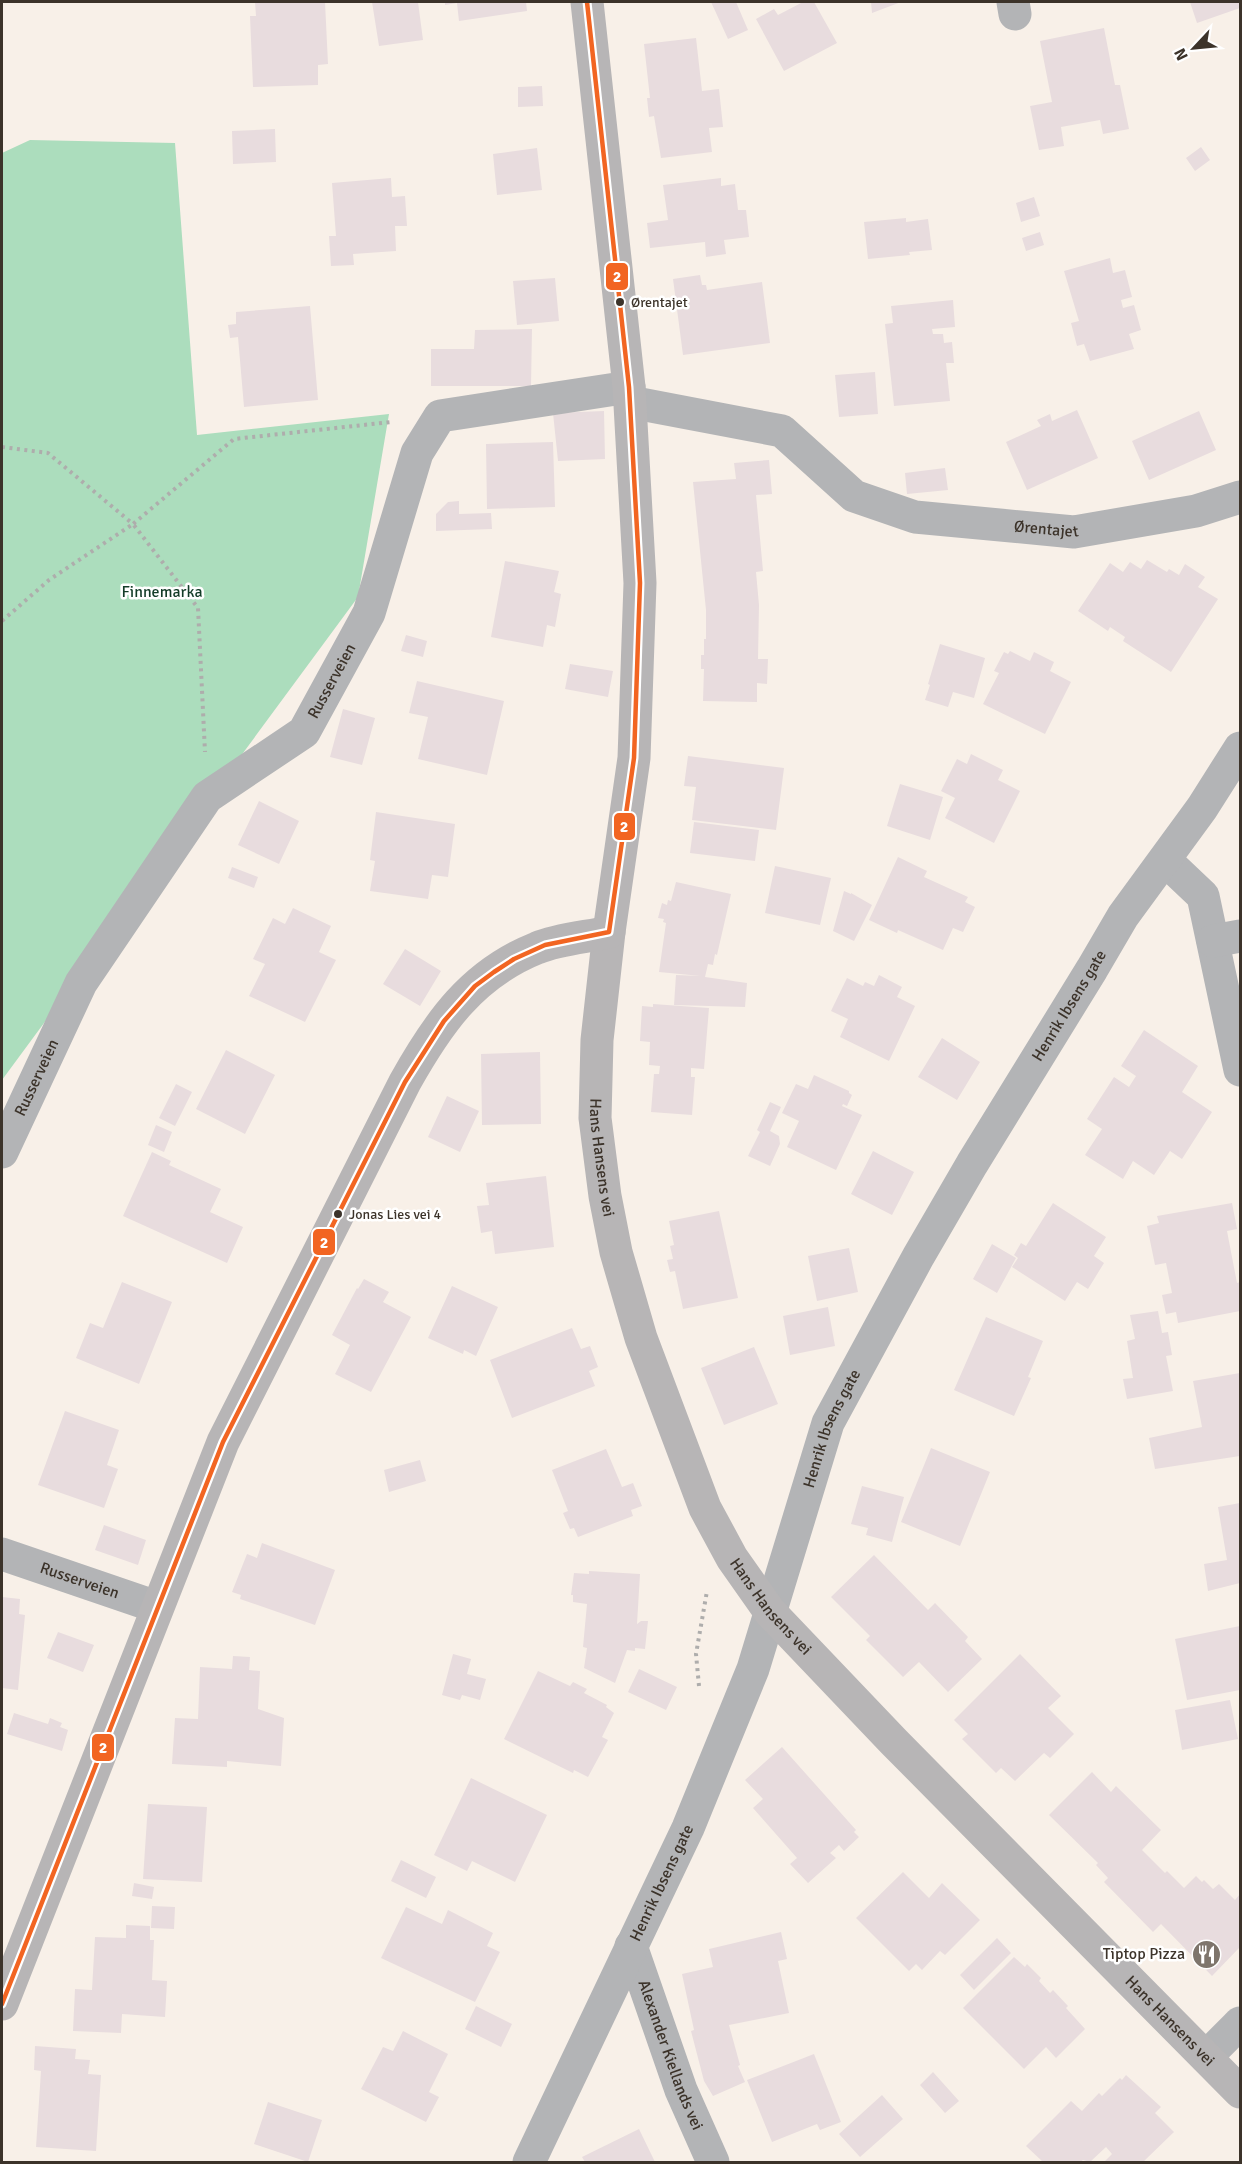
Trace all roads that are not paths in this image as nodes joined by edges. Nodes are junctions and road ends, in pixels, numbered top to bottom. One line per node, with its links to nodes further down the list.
1 (587, 2): 2 (main road, Hans Hansens vei)
2 (629, 395): 3 (street, Ørentajet); 6 (main road, Hans Hansens vei); 9 (street, Russerveien)
3 (1240, 496)
4 (1240, 748): 5 (street, Henrik Ibsens gate)
5 (1165, 860): 7 (street); 12 (street, Henrik Ibsens gate)
6 (609, 932): 11 (main road); 12 (main road, Hans Hansens vei)
7 (1227, 939): 8 (street)
8 (1240, 1070)
9 (2, 1152)
10 (2, 1554): 11 (street, Russerveien)
11 (157, 1607): 14 (main road)
12 (770, 1612): 13 (street, Henrik Ibsens gate); 16 (main road, Hans Hansens vei)
13 (631, 1946): 18 (street, Henrik Ibsens gate); 19 (street, Alexander Kiellands vei)
14 (2, 2004)
15 (1240, 2023): 16 (street)
16 (1206, 2057): 17 (main road, Hans Hansens vei)
17 (1240, 2092)
18 (529, 2163)
19 (714, 2163)

